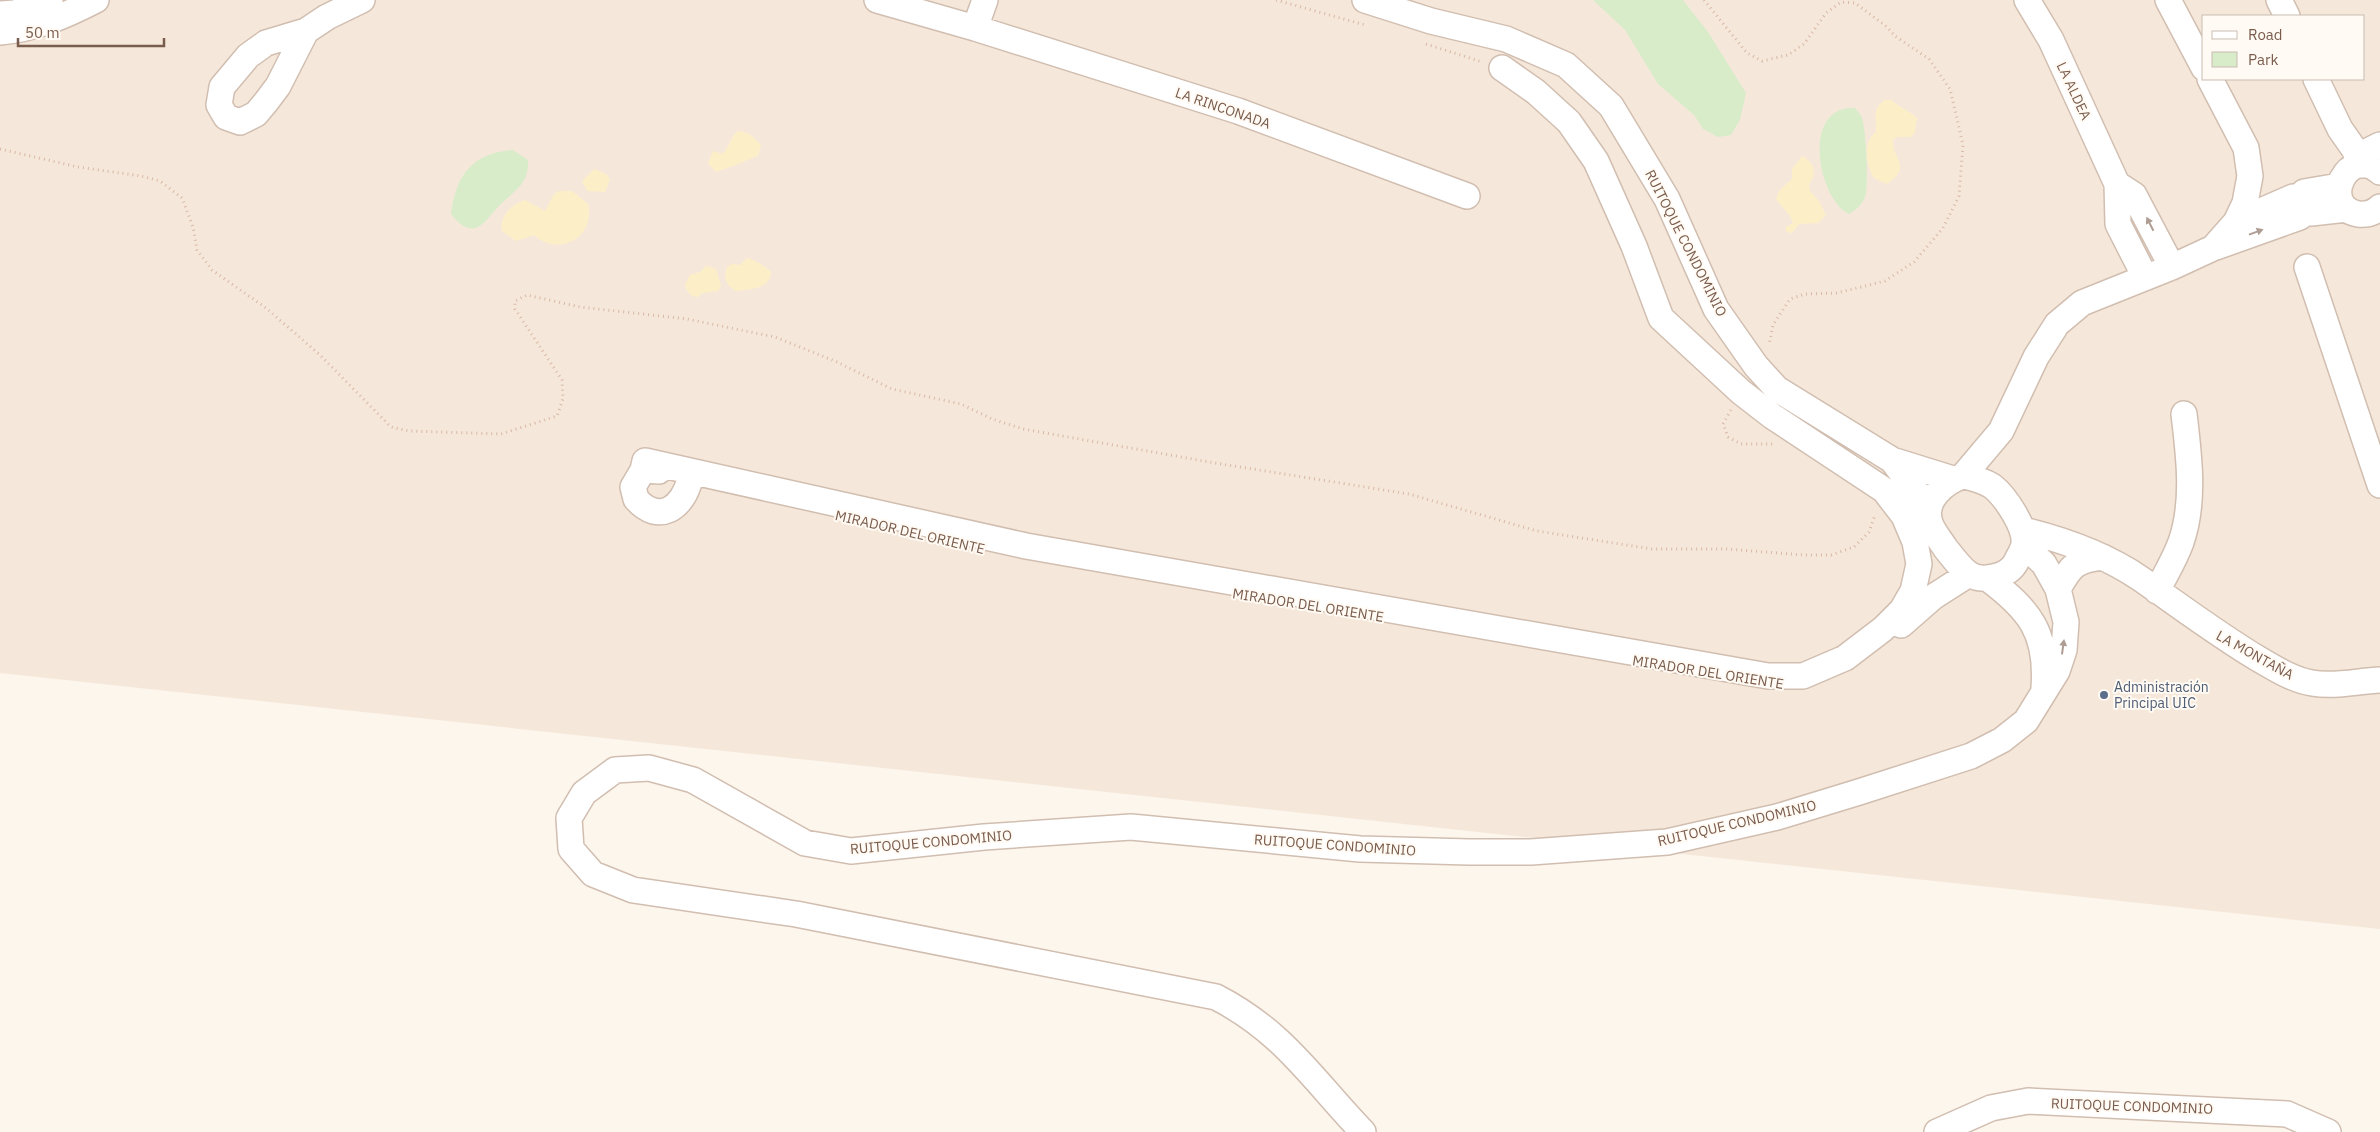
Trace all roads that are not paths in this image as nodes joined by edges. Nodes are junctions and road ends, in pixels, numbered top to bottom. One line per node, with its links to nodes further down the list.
1 (50, 0): 11 (street)
2 (96, 0): 15 (street)
3 (362, 0): 14 (street)
4 (877, 0): 10 (street, LA RINCONADA)
5 (985, 0): 13 (street)
6 (1365, 0): 35 (street, RUITOQUE CONDOMINIO)
7 (2027, 0): 24 (street, LA ALDEA)
8 (2168, 0): 16 (street)
9 (2279, 0): 12 (street)
10 (948, 10): 13 (street, LA RINCONADA)
11 (0, 14)
12 (2286, 15)
13 (975, 28): 25 (street, LA RINCONADA)
14 (306, 31): 14 (street)
15 (0, 32)
16 (2202, 64)
17 (1502, 68): 36 (street)
18 (2211, 80): 28 (street)
19 (2316, 80): 20 (street)
20 (2340, 128): 22 (street); 23 (street)
21 (2380, 145): 22 (street)
22 (2372, 168): 23 (street)
23 (2339, 183): 26 (street); 27 (street)
24 (2117, 184): 30 (street, LA ALDEA, one-way to 24); 32 (street, LA ALDEA)
25 (1468, 196)
26 (2302, 205): 27 (street); 28 (street); 29 (street, one-way to 26)
27 (2368, 212)
28 (2236, 222): 29 (street)
29 (2213, 248): 30 (street)
30 (2172, 267): 32 (street)
31 (2307, 267): 39 (street)
32 (2145, 277): 34 (street)
33 (2184, 414): 47 (street)
34 (2001, 431): 37 (street); 40 (street)
35 (1892, 460): 37 (street, RUITOQUE CONDOMINIO); 41 (street, RUITOQUE CONDOMINIO)
36 (643, 470): 38 (street, MIRADOR DEL ORIENTE); 38 (street)
37 (1958, 478): 40 (street, RUITOQUE CONDOMINIO); 41 (street)
38 (690, 479): 48 (street, MIRADOR DEL ORIENTE)
39 (2380, 485)
40 (1994, 487): 43 (street, RUITOQUE CONDOMINIO)
41 (1928, 509): 42 (street, RUITOQUE CONDOMINIO)
42 (1936, 534): 45 (street, RUITOQUE CONDOMINIO); 48 (street, RUITOQUE CONDOMINIO)
43 (2024, 537): 44 (street); 45 (street); 46 (street, RUITOQUE CONDOMINIO)
44 (2103, 557): 46 (street); 47 (street, LA MONTAÑA)
45 (1978, 576): 48 (street); 50 (street, RUITOQUE CONDOMINIO)
46 (2058, 589): 50 (street, RUITOQUE CONDOMINIO, one-way to 46)
47 (2157, 592): 49 (street, LA MONTAÑA)
48 (1910, 616)
49 (2375, 676)
50 (2044, 691): 51 (street, RUITOQUE CONDOMINIO)
51 (1363, 1132)
52 (1936, 1132): 53 (street, RUITOQUE CONDOMINIO)
53 (2328, 1132)

